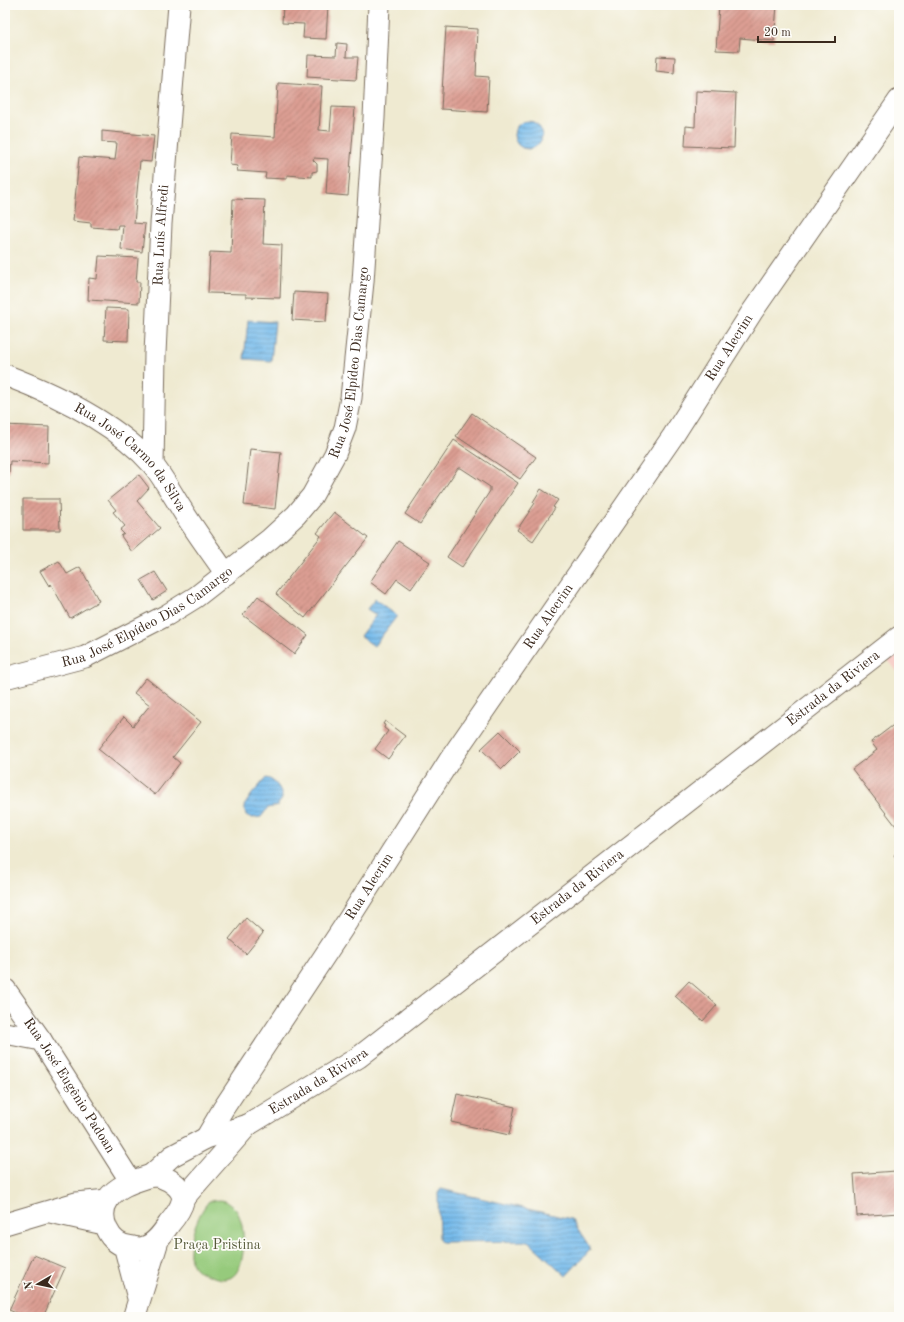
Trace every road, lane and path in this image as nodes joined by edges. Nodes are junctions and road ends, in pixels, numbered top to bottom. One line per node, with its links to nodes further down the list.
1 (179, 5): 5 (street, Rua Luís Alfredi)
2 (379, 5): 6 (street, Rua José Elpídeo Dias Camargo)
3 (899, 100): 13 (street, Rua Alecrim)
4 (5, 375): 5 (street, Rua José Carmo da Silva)
5 (153, 465): 6 (street, Rua José Carmo da Silva)
6 (226, 574): 8 (street, Rua José Elpídeo Dias Camargo)
7 (899, 637): 12 (street, Estrada da Riviera)
8 (5, 678)
9 (5, 989): 11 (street, Rua José Eugênio Padoan)
10 (5, 1033): 11 (street)
11 (41, 1040): 14 (street, Rua José Eugênio Padoan)
12 (248, 1125): 13 (street, Estrada da Riviera); 15 (street, Estrada da Riviera)
13 (206, 1138): 14 (street, Estrada da Riviera)
14 (141, 1179): 15 (street); 16 (street)
15 (183, 1199): 20 (street)
16 (108, 1200): 17 (street); 19 (street)
17 (50, 1212): 18 (street); 19 (street)
18 (5, 1224)
19 (104, 1224): 21 (street)
20 (158, 1239): 21 (street); 22 (street)
21 (125, 1247): 22 (street)
22 (137, 1309)

